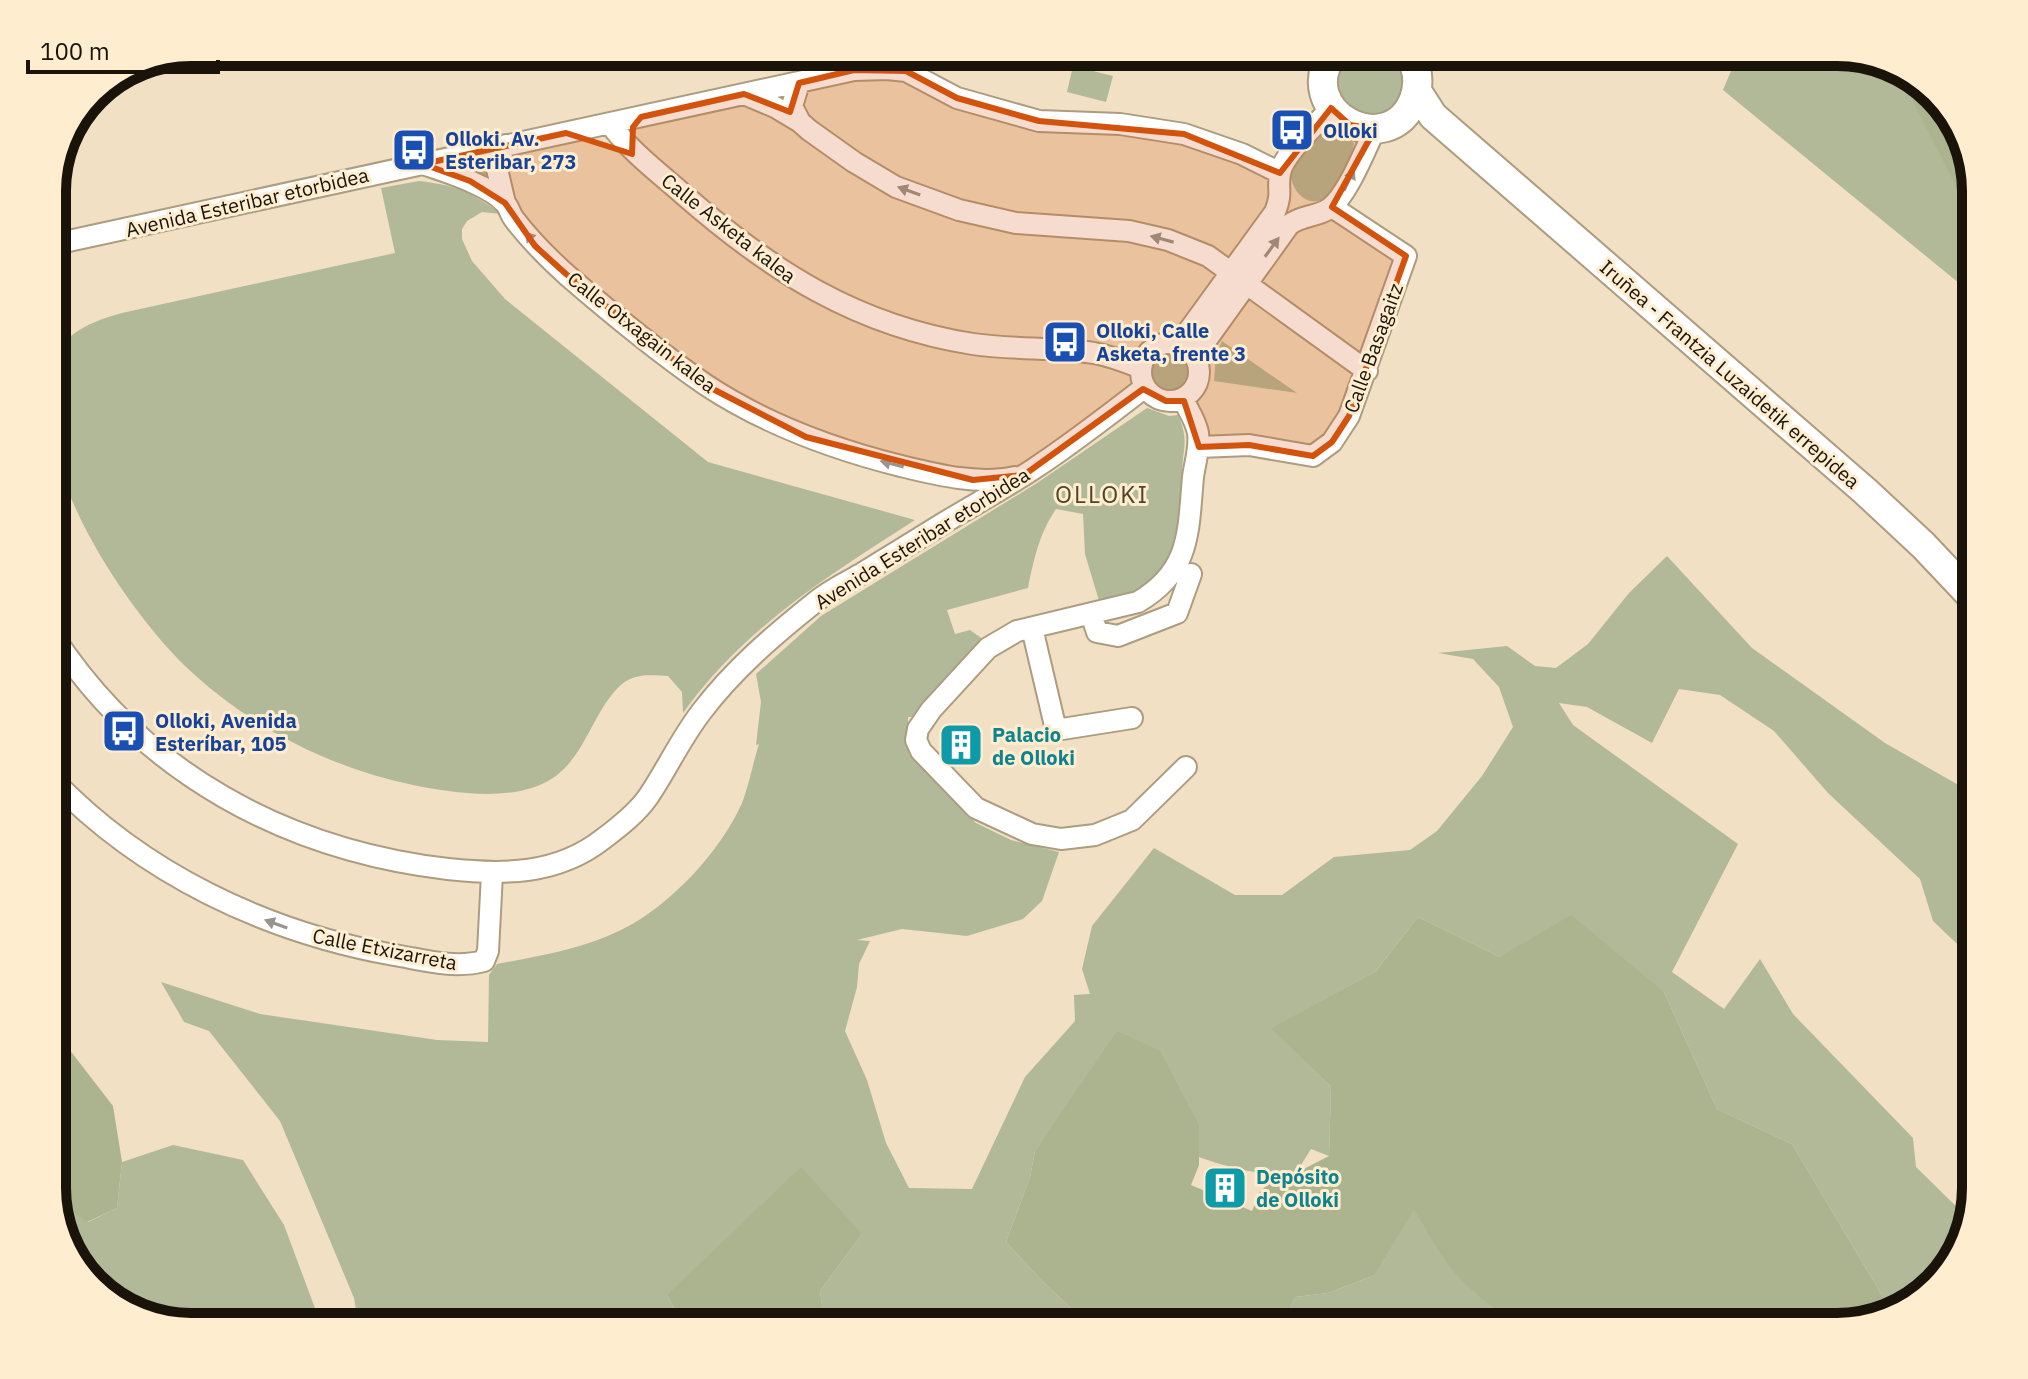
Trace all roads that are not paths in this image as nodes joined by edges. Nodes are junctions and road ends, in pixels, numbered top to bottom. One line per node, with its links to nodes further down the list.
1 (1324, 66): 6 (highway)
2 (1415, 66): 4 (highway)
3 (799, 83): 5 (street, Avenida Esteribar etorbidea); 8 (street); 16 (street, Avenida Esteribar etorbidea)
4 (1417, 91): 10 (highway); 13 (highway)
5 (744, 94): 7 (street, Avenida Esteribar etorbidea); 8 (street)
6 (1331, 108): 10 (highway); 16 (street)
7 (641, 117): 9 (street, Avenida Esteribar etorbidea); 14 (street, Calle Asketa kalea)
8 (800, 122): 21 (street, one-way to 8)
9 (610, 124): 11 (street, Avenida Esteribar etorbidea); 14 (street, Calle Asketa kalea)
10 (1388, 124): 13 (highway); 18 (street, one-way to 10)
11 (566, 133): 12 (street, Avenida Esteribar etorbidea); 14 (street, Calle Asketa kalea)
12 (506, 145): 15 (street, Avenida Esteribar etorbidea); 17 (street, Calle Otxagain kalea)
13 (1477, 155): 31 (highway, Iruñea - Frantzia Luzaidetik errepidea)
14 (643, 161): 24 (street, Calle Asketa kalea)
15 (423, 164): 17 (street, Calle Otxagain kalea); 20 (street, Avenida Esteribar etorbidea)
16 (1281, 182): 19 (street, Avenida Esteribar etorbidea); 21 (street)
17 (505, 203): 27 (street, Calle Otxagain kalea, one-way to 17)
18 (1332, 207): 19 (street); 23 (street, Calle Basagaitz)
19 (1308, 215): 21 (street, one-way to 19)
20 (66, 242)
21 (1238, 279): 22 (street); 23 (street)
22 (1187, 350): 24 (street); 25 (street)
23 (1367, 371): 26 (street, Calle Basagaitz)
24 (1143, 378): 25 (street); 28 (street, Avenida Esteribar etorbidea)
25 (1183, 399): 26 (street)
26 (1199, 447): 32 (street)
27 (940, 474): 28 (street, Calle Otxagain kalea); 29 (street)
28 (1024, 475): 29 (street, Avenida Esteribar etorbidea)
29 (948, 520): 40 (street, Avenida Esteribar etorbidea)
30 (1191, 574): 32 (street)
31 (1962, 586)
32 (1091, 614): 33 (street)
33 (1032, 628): 37 (street); 38 (street)
34 (66, 655): 35 (street, Avenida Esteribar etorbidea)
35 (72, 664): 36 (street); 40 (street, Avenida Esteribar etorbidea)
36 (66, 668)
37 (1132, 718)
38 (1186, 767)
39 (66, 792): 40 (street, Calle Etxizarreta, one-way to 39)
40 (492, 874)

